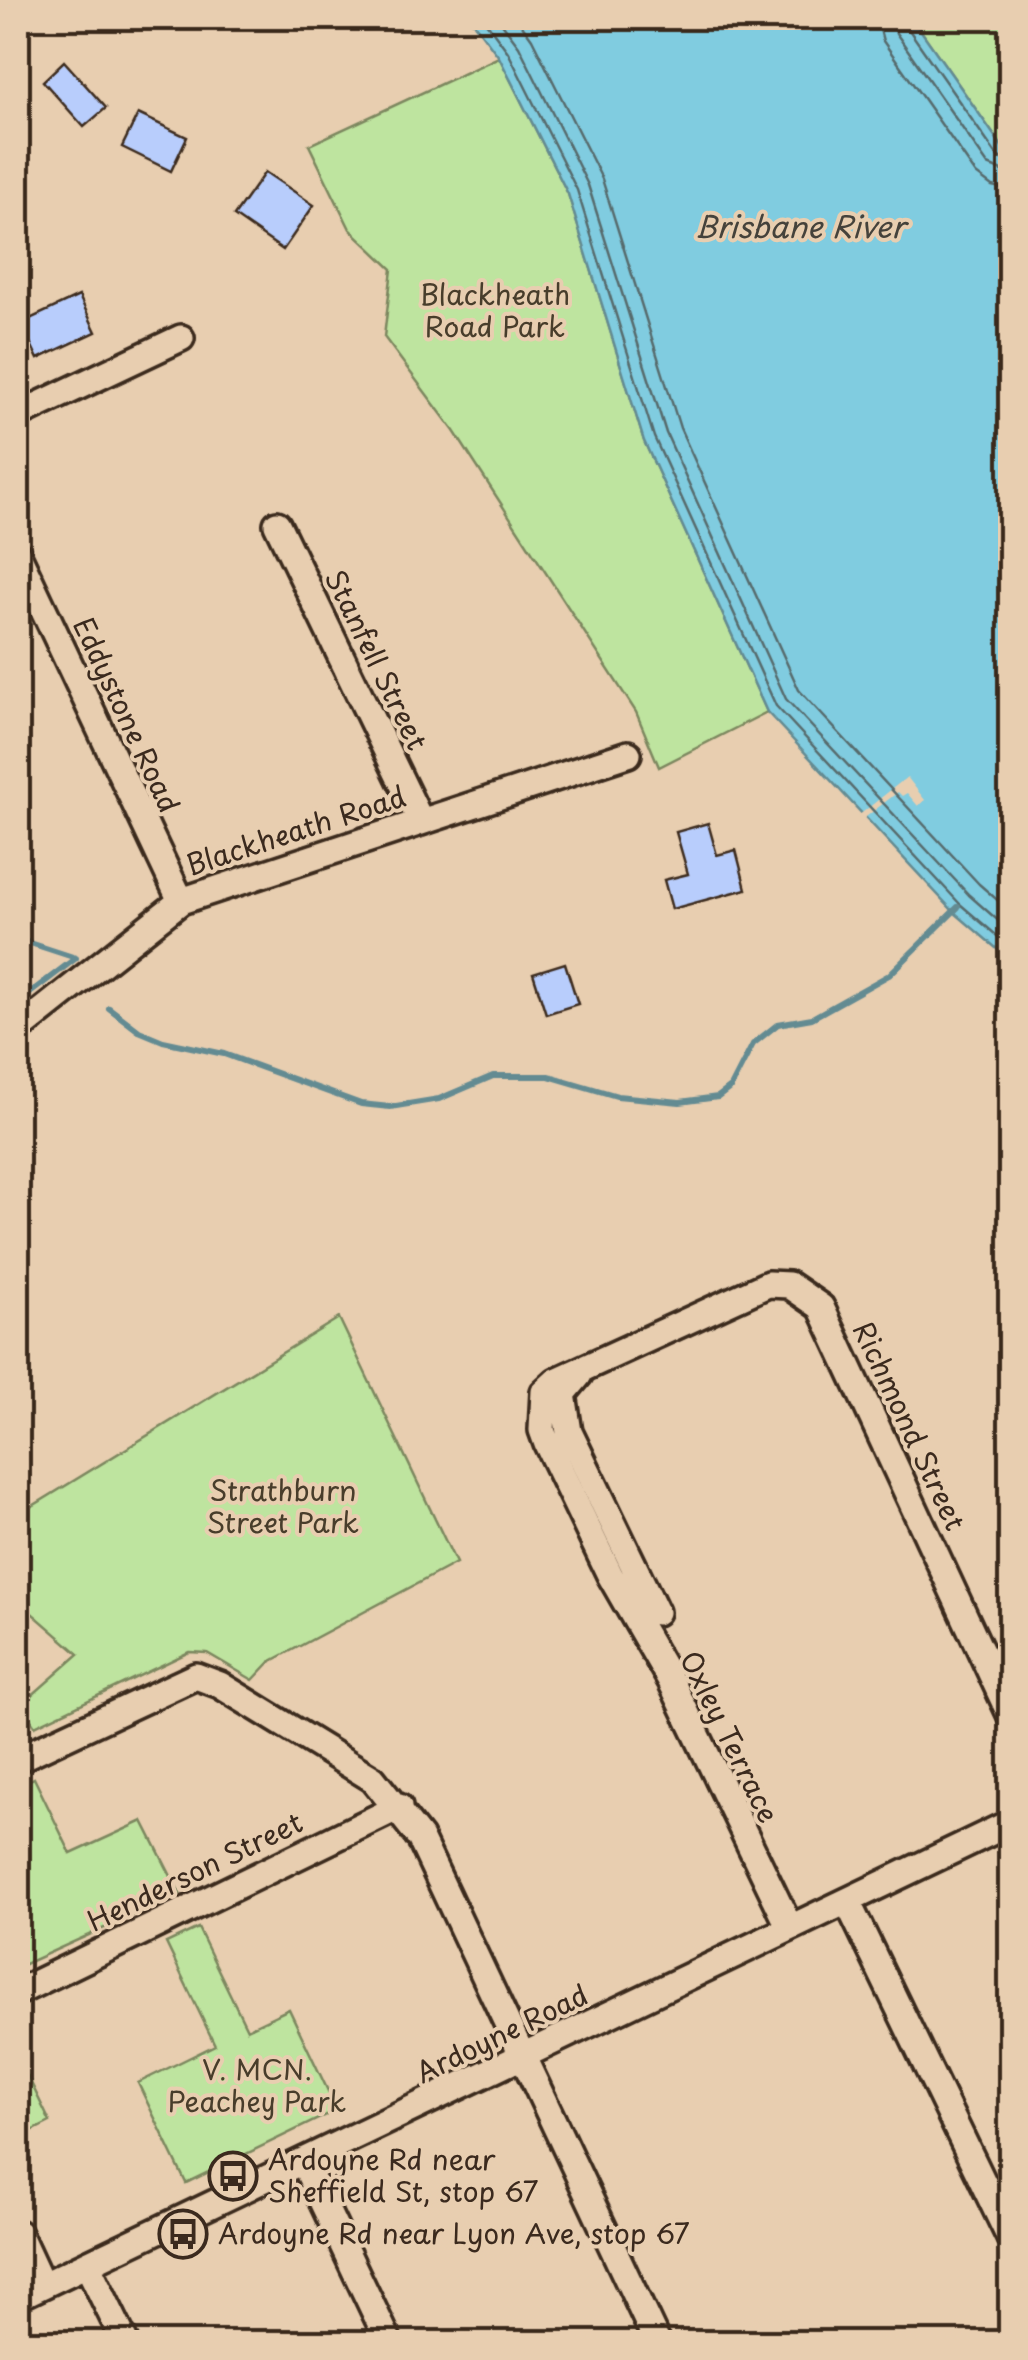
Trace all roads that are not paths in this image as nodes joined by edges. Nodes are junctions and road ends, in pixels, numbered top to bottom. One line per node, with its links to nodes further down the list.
1 (181, 338): 2 (street)
2 (18, 416)
3 (277, 524): 6 (street, Stanfell Street)
4 (18, 555): 7 (street, Eddystone Road)
5 (628, 754): 6 (street, Blackheath Road)
6 (421, 822): 7 (street, Blackheath Road)
7 (181, 901): 8 (street, Blackheath Road)
8 (18, 1030)
9 (790, 1284): 10 (street, Oxley Terrace); 12 (street, Richmond Street)
10 (621, 1570): 11 (street, Oxley Terrace); 17 (street, Oxley Terrace)
11 (656, 1612)
12 (1010, 1714)
13 (18, 1759): 14 (street)
14 (400, 1807): 18 (street, Henderson Street); 19 (street)
15 (1010, 1822): 16 (street, Ardoyne Road)
16 (847, 1900): 17 (street, Ardoyne Road); 22 (street)
17 (790, 1928): 19 (street, Ardoyne Road)
18 (18, 1992)
19 (520, 2058): 20 (street, Ardoyne Road); 28 (street)
20 (304, 2161): 23 (street, Ardoyne Road); 27 (street)
21 (18, 2232): 24 (street)
22 (1010, 2238)
23 (87, 2264): 24 (street, Ardoyne Road); 26 (street)
24 (42, 2285): 25 (street, Ardoyne Road)
25 (18, 2296)
26 (125, 2342)
27 (389, 2342)
28 (657, 2342)

